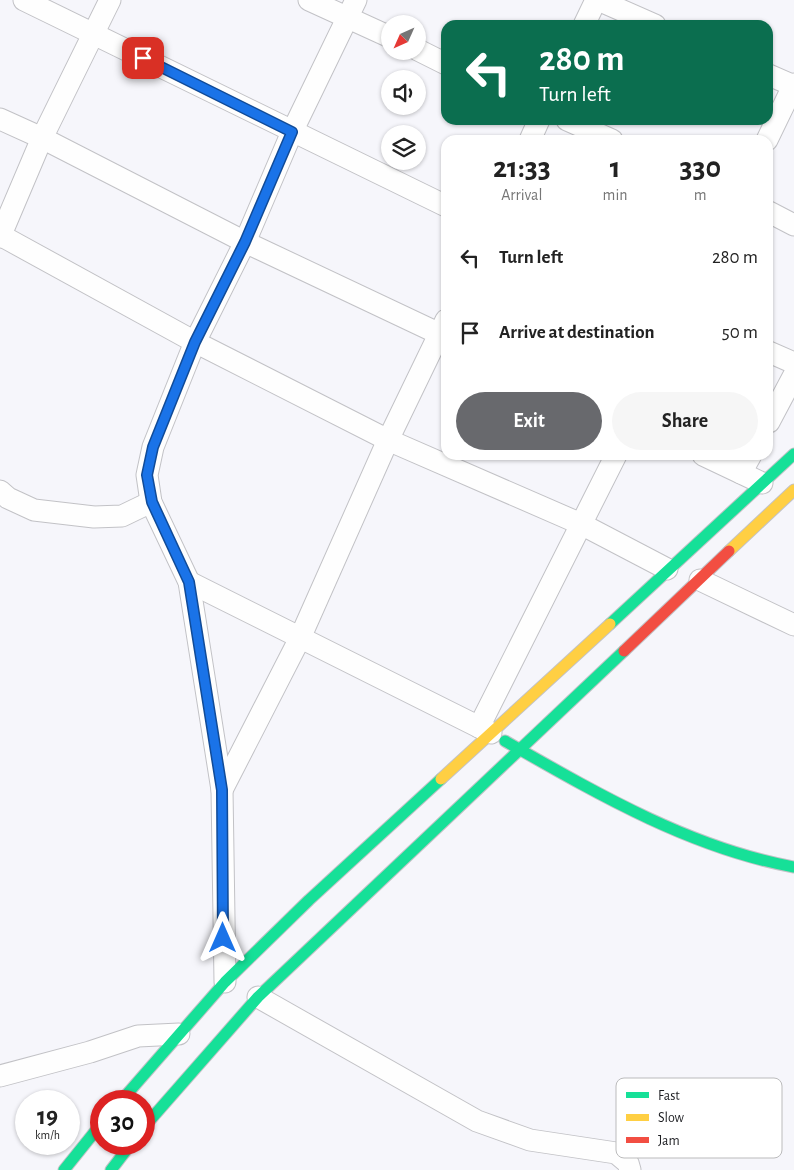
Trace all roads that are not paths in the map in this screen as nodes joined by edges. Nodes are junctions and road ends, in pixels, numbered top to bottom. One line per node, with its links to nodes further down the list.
1 (24, 0): 9 (street)
2 (110, 0): 9 (street)
3 (309, 0): 5 (street)
4 (597, 0): 6 (street); 7 (street)
5 (352, 9): 8 (street); 16 (street)
6 (587, 20)
7 (643, 20)
8 (381, 30)
9 (93, 34): 16 (street); 19 (street)
10 (426, 54): 11 (street)
11 (441, 62)
12 (773, 77): 13 (street)
13 (794, 85): 18 (street)
14 (0, 118): 19 (street)
15 (578, 125): 17 (street)
16 (292, 132): 20 (street); 24 (street)
17 (601, 135)
18 (769, 135)
19 (42, 138): 23 (street); 24 (street)
20 (441, 204)
21 (773, 214): 22 (street)
22 (794, 225)
23 (0, 236): 27 (street)
24 (245, 242): 25 (street); 27 (street)
25 (441, 329)
26 (441, 336): 32 (street)
27 (195, 342): 32 (street); 40 (street)
28 (773, 354): 29 (street)
29 (794, 363)
30 (794, 375): 31 (street)
31 (773, 414)
32 (388, 440): 41 (street); 46 (street)
33 (613, 460): 41 (street)
34 (727, 460): 36 (street)
35 (792, 460): 37 (main road)
36 (746, 464): 37 (street)
37 (762, 483): 42 (main road)
38 (0, 490): 40 (street)
39 (794, 490): 43 (main road)
40 (152, 502): 44 (street)
41 (581, 524): 42 (street); 47 (street)
42 (667, 569): 47 (main road)
43 (700, 580): 45 (street); 48 (main road)
44 (189, 582): 46 (street); 49 (street)
45 (794, 625)
46 (300, 638): 47 (street); 49 (street)
47 (485, 730): 48 (main road); 51 (main road)
48 (520, 750): 50 (main road); 52 (main road)
49 (222, 790): 51 (street)
50 (794, 867)
51 (225, 982): 53 (main road)
52 (258, 997): 56 (main road); 58 (street)
53 (179, 1034): 54 (street); 55 (main road)
54 (0, 1076)
55 (131, 1090)
56 (155, 1114)
57 (90, 1138): 61 (main road)
58 (616, 1152)
59 (123, 1155): 62 (main road)
60 (622, 1158): 63 (street)
61 (64, 1170)
62 (111, 1170)
63 (630, 1170)

